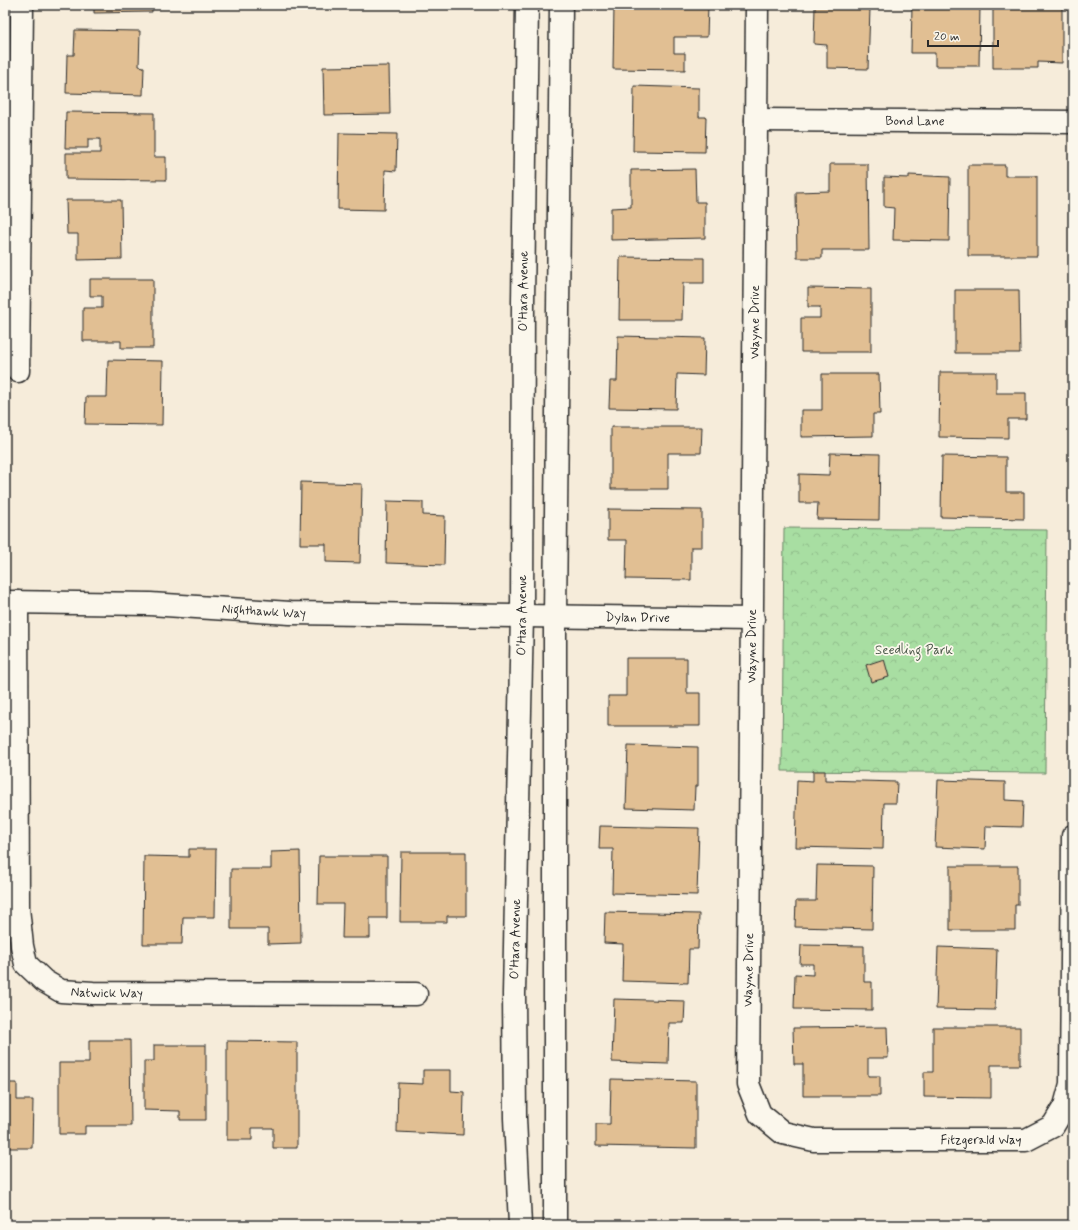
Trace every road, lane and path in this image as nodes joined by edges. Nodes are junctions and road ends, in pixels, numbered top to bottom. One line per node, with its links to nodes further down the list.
1 (22, 5): 7 (street)
2 (527, 5): 9 (street, O'Hara Avenue)
3 (561, 5): 10 (street)
4 (757, 5): 5 (street, Wayne Drive)
5 (756, 120): 6 (street, Bond Lane); 11 (street, Wayne Drive)
6 (1073, 122)
7 (18, 371)
8 (11, 602): 9 (street, Nighthawk Way); 13 (street, Natwick Way)
9 (522, 616): 10 (street, Dylan Drive); 15 (street, O'Hara Avenue)
10 (555, 617): 11 (street, Dylan Drive); 16 (street)
11 (753, 619): 14 (street, Wayne Drive)
12 (1073, 836): 14 (street, Fitzgerald Way)
13 (416, 994)
14 (923, 1140)
15 (520, 1225)
16 (555, 1225)

